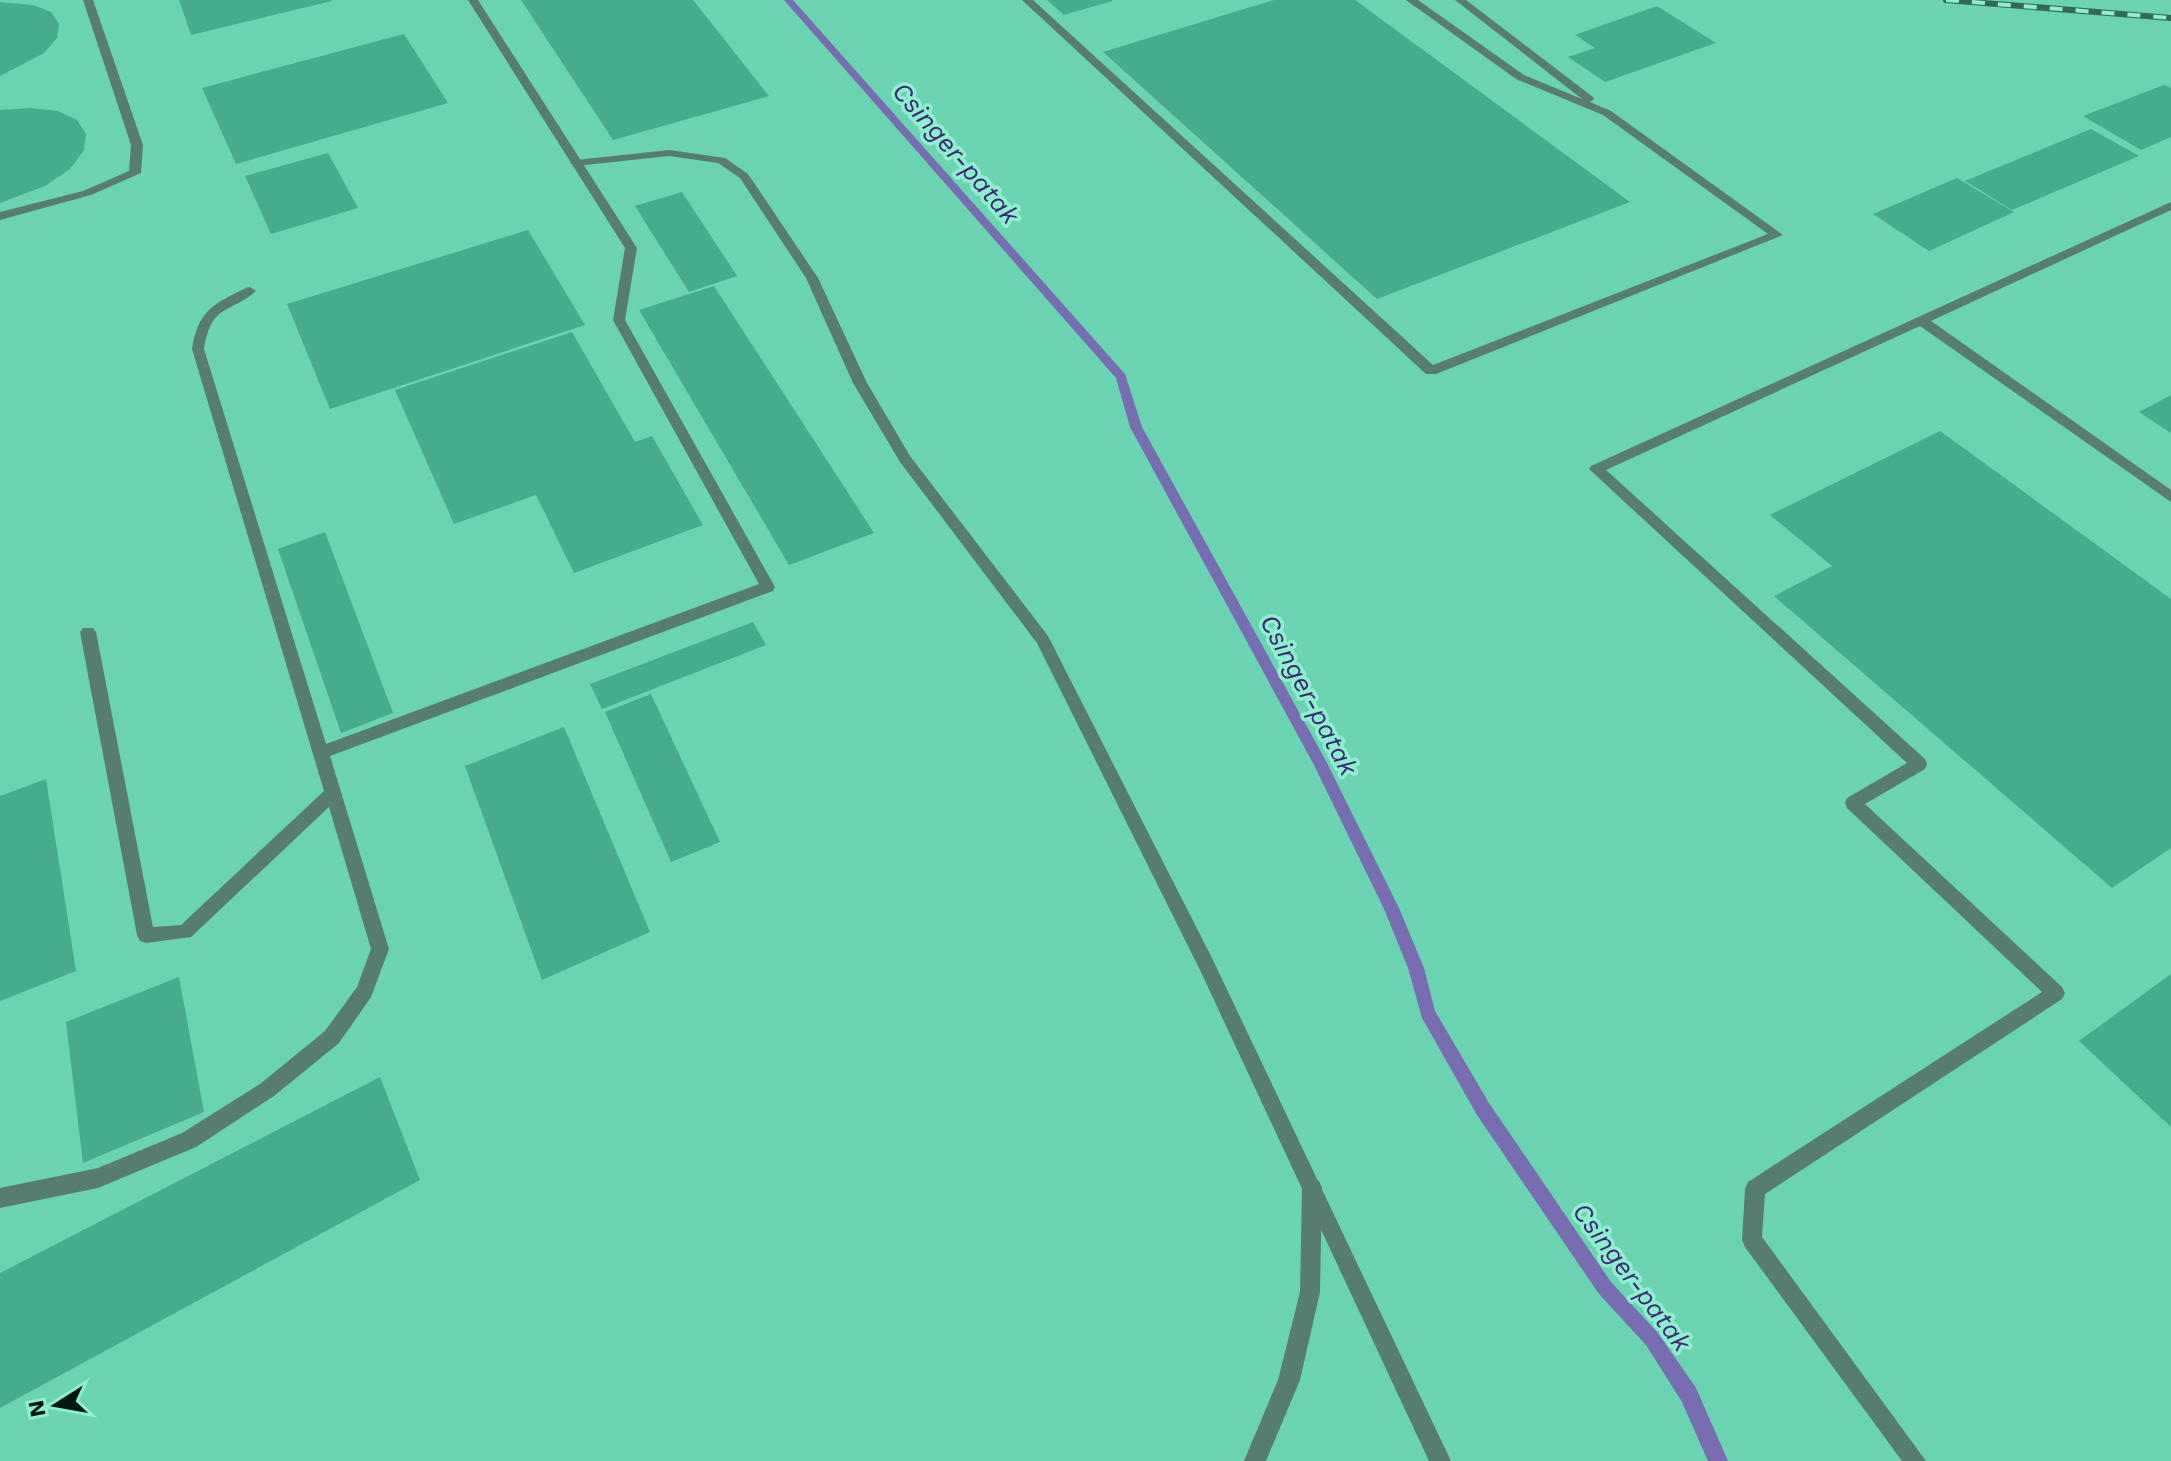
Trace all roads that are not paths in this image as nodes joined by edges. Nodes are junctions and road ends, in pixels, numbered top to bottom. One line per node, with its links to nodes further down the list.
1 (88, 0): 9 (street)
2 (473, 0): 7 (street)
3 (1027, 0): 6 (street)
4 (1411, 0): 6 (street)
5 (1460, 0): 6 (street)
6 (1607, 113)
7 (576, 163): 14 (street); 16 (street)
8 (2171, 206): 11 (street)
9 (0, 216)
10 (250, 291): 14 (street)
11 (1921, 320): 12 (street); 20 (street)
12 (2171, 497)
13 (88, 632): 15 (street)
14 (320, 753): 15 (street)
15 (332, 794): 17 (street)
16 (1312, 1188): 18 (street); 19 (street)
17 (0, 1198)
18 (1255, 1461)
19 (1440, 1461)
20 (1915, 1461)

